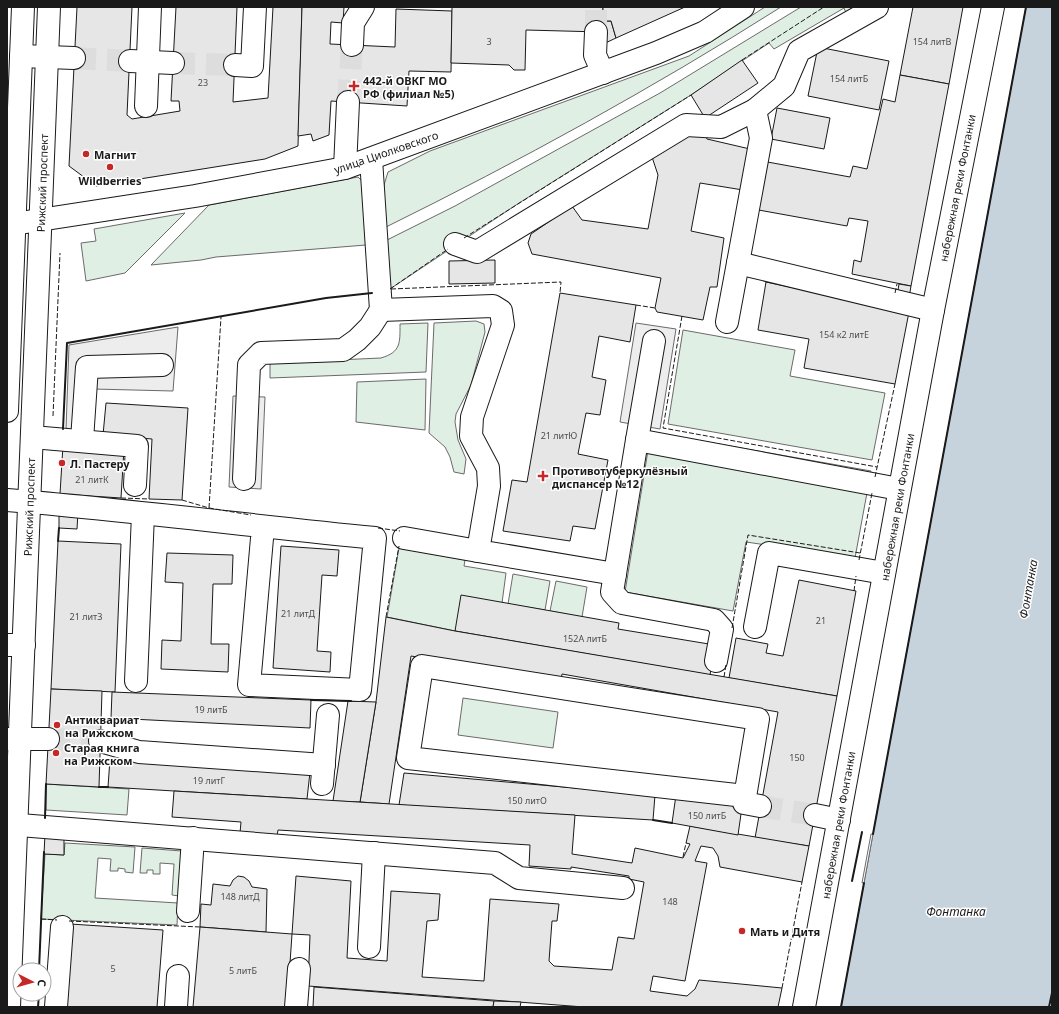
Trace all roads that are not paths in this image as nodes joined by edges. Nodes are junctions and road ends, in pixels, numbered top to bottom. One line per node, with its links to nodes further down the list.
1 (24, 7): 11 (street)
2 (49, 7): 12 (street, Рижский проспект)
3 (150, 7): 14 (street)
4 (255, 7): 16 (street)
5 (363, 7): 10 (street)
6 (743, 7): 17 (street, улица Циолковского)
7 (877, 7): 20 (street)
8 (993, 7): 28 (street, набережная реки Фонтанки)
9 (596, 32): 17 (street)
10 (352, 45)
11 (22, 56): 12 (street); 24 (street)
12 (47, 57): 13 (street); 23 (street, Рижский проспект)
13 (74, 58)
14 (139, 61): 15 (street); 19 (street)
15 (173, 63)
16 (235, 65)
17 (603, 73): 21 (street, улица Циолковского)
18 (348, 102): 22 (street)
19 (146, 106)
20 (755, 110): 25 (street); 26 (street)
21 (371, 159): 22 (street, улица Циолковского); 27 (street)
22 (345, 168): 23 (street, улица Циолковского)
23 (41, 221): 24 (street, улица Циолковского); 32 (street, Рижский проспект)
24 (10, 222): 33 (street)
25 (455, 244)
26 (738, 263): 28 (street); 29 (street)
27 (381, 310): 38 (street); 46 (street)
28 (933, 310): 40 (street, набережная реки Фонтанки)
29 (727, 322)
30 (654, 341): 37 (street)
31 (162, 365): 36 (street)
32 (35, 373): 33 (street); 35 (street, Рижский проспект)
33 (8, 377): 34 (street)
34 (7, 411)
35 (32, 437): 36 (street); 42 (street, Рижский проспект)
36 (82, 440): 39 (street)
37 (638, 440): 40 (street); 48 (street)
38 (244, 479)
39 (135, 485)
40 (899, 489): 47 (street, набережная реки Фонтанки)
41 (7, 500): 42 (street)
42 (29, 501): 43 (street); 50 (street, Рижский проспект)
43 (143, 514): 44 (street); 52 (street)
44 (263, 527): 44 (street)
45 (404, 538): 46 (street)
46 (478, 551): 48 (street)
47 (884, 573): 49 (street); 59 (street, набережная реки Фонтанки)
48 (615, 574): 51 (street)
49 (755, 626)
50 (15, 645): 54 (street, Рижский проспект)
51 (716, 661)
52 (136, 680)
53 (328, 715): 56 (street)
54 (14, 739): 55 (street); 60 (street, Рижский проспект)
55 (48, 739)
56 (100, 741)
57 (753, 801): 57 (street)
58 (815, 815): 59 (street)
59 (839, 820): 74 (street, набережная реки Фонтанки)
60 (12, 824): 61 (street); 64 (street, Рижский проспект)
61 (193, 838): 62 (street); 65 (street)
62 (374, 854): 63 (street); 67 (street)
63 (624, 888)
64 (10, 898): 70 (street, Рижский проспект)
65 (188, 910)
66 (62, 927): 71 (street)
67 (369, 947)
68 (299, 969): 73 (street)
69 (178, 976): 72 (street)
70 (9, 1007)
71 (56, 1007)
72 (176, 1007)
73 (296, 1007)
74 (804, 1007)

